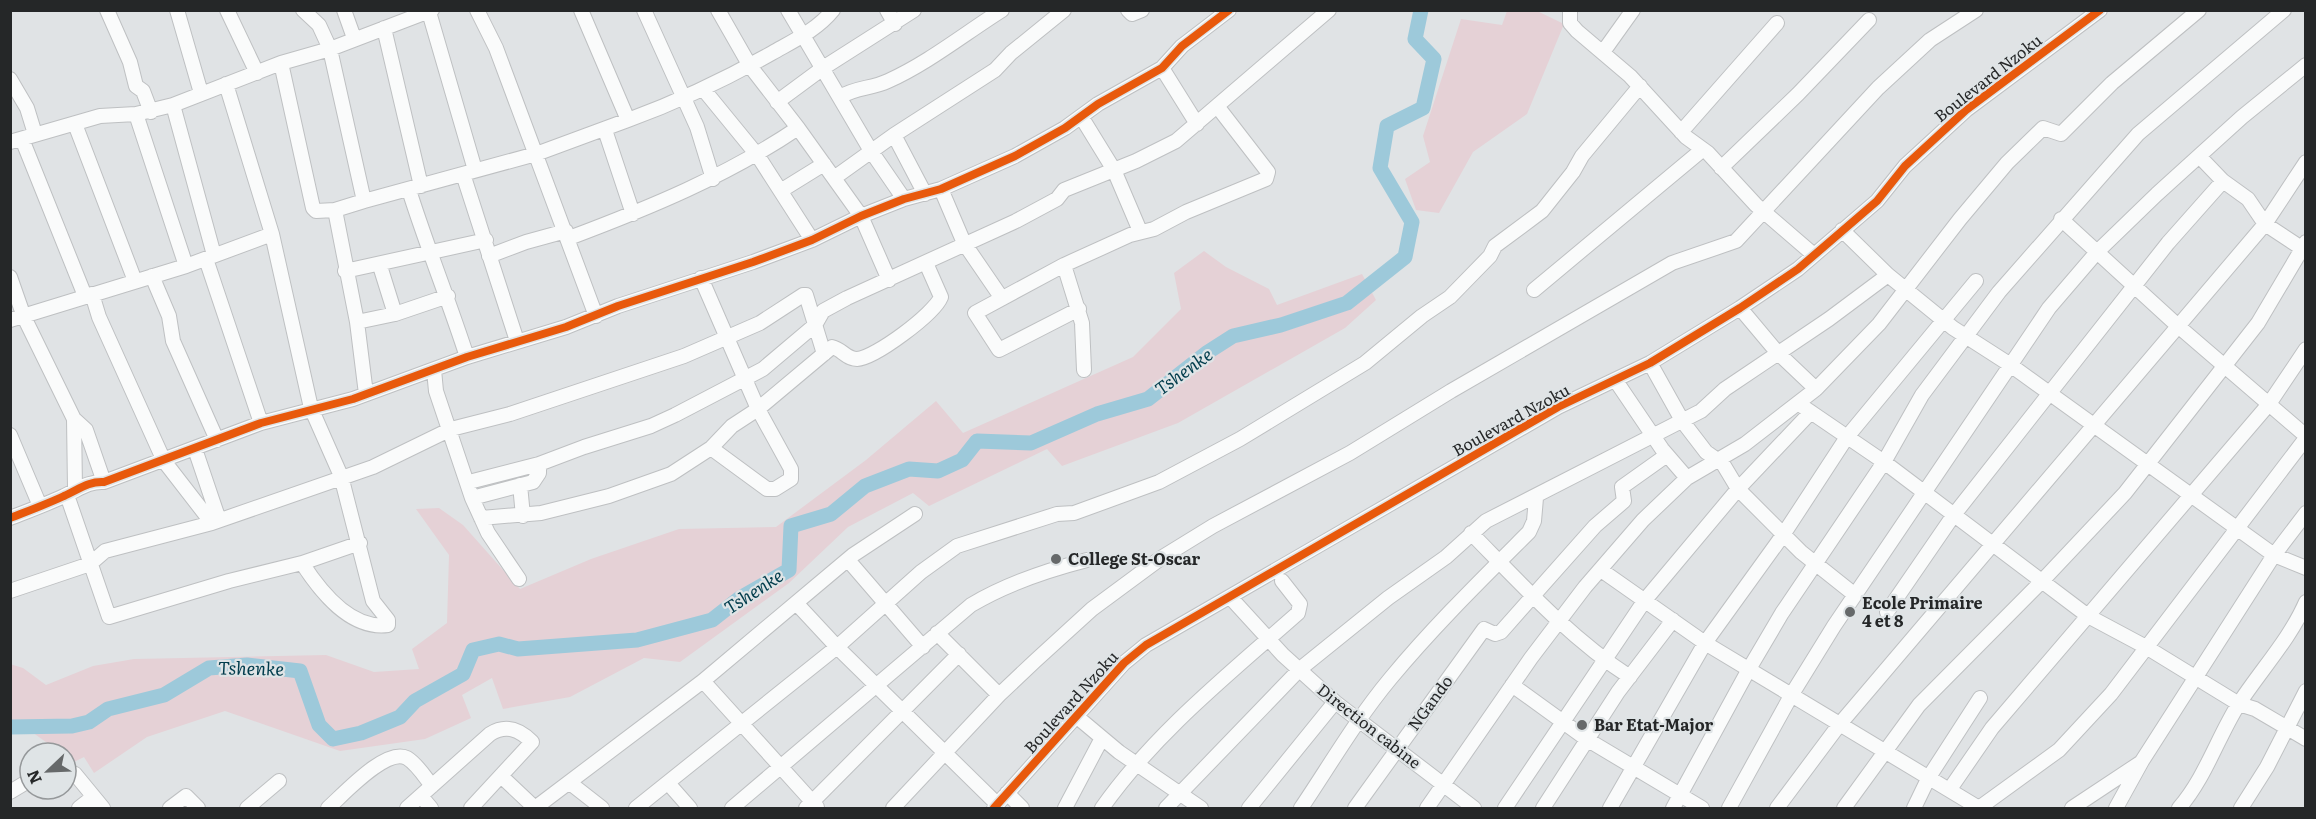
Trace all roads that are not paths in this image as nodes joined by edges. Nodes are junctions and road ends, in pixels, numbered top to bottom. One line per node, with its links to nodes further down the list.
1 (107, 10): 52 (street)
2 (177, 10): 46 (street)
3 (227, 10): 41 (street)
4 (303, 10): 34 (street)
5 (344, 10): 33 (street)
6 (477, 10): 65 (street)
7 (581, 10): 55 (street)
8 (644, 10): 48 (street)
9 (718, 10): 38 (street)
10 (788, 10): 32 (street)
11 (833, 10): 32 (street)
12 (887, 10): 30 (street)
13 (914, 10): 30 (street)
14 (1002, 10): 47 (street)
15 (1064, 10): 61 (street)
16 (1128, 10): 17 (street)
17 (1142, 10)
18 (1229, 10): 40 (street)
19 (1329, 10): 51 (street)
20 (1570, 10): 35 (street)
21 (1633, 10): 35 (street)
22 (1976, 10): 83 (street)
23 (2100, 10): 88 (street, Boulevard Nzoku)
24 (2199, 10): 114 (street)
25 (2284, 10): 86 (street)
26 (430, 11): 27 (street); 72 (street)
27 (397, 16): 31 (street)
28 (1869, 20): 70 (street)
29 (1777, 23): 60 (street)
30 (895, 24): 39 (street)
31 (384, 28): 33 (street); 76 (street)
32 (802, 36): 38 (street); 39 (street)
33 (354, 38): 34 (street)
34 (330, 49): 36 (street); 81 (street)
35 (1603, 52): 44 (street)
36 (281, 63): 41 (street); 82 (street)
37 (2306, 64): 67 (street)
38 (750, 66): 45 (street); 49 (street)
39 (823, 68): 47 (street); 49 (street)
40 (1162, 68): 54 (street); 57 (street)
41 (257, 73): 43 (street)
42 (10, 79): 62 (street)
43 (226, 84): 46 (street); 90 (street)
44 (1640, 86): 60 (street); 209 (street)
45 (704, 90): 48 (street); 66 (street)
46 (201, 93): 50 (street)
47 (840, 97): 64 (street)
48 (685, 100): 55 (street); 74 (street)
49 (777, 102): 58 (street)
50 (173, 105): 52 (street); 100 (street)
51 (1217, 106): 57 (street); 89 (street)
52 (151, 111): 53 (street)
53 (136, 114): 56 (street); 103 (street)
54 (1082, 118): 71 (street); 77 (street)
55 (628, 120): 59 (street)
56 (75, 124): 62 (street); 111 (street)
57 (1197, 124): 71 (street)
58 (798, 128): 66 (street); 69 (street)
59 (604, 130): 65 (street); 84 (street)
60 (1681, 132): 63 (street)
61 (894, 135): 64 (street); 79 (street)
62 (23, 138): 116 (street)
63 (1702, 150): 70 (street); 115 (street)
64 (871, 151): 73 (street); 80 (street)
65 (536, 154): 72 (street); 91 (street)
66 (758, 156): 74 (street); 78 (street)
67 (2199, 156): 75 (street); 96 (street)
68 (2306, 162): 87 (street)
69 (824, 164): 73 (street); 78 (street)
70 (1721, 168): 83 (street)
71 (1114, 170): 89 (street); 94 (street)
72 (469, 172): 76 (street); 92 (street)
73 (834, 178): 85 (street)
74 (712, 179): 84 (street)
75 (2223, 181): 87 (street); 113 (street)
76 (415, 188): 81 (street); 97 (street)
77 (941, 189): 79 (street); 94 (street)
78 (782, 190): 93 (street)
79 (925, 194): 80 (street)
80 (904, 199): 85 (street)
81 (364, 201): 82 (street)
82 (335, 210): 105 (street)
83 (1765, 212): 98 (street); 232 (street)
84 (633, 214): 91 (street)
85 (861, 216): 93 (street); 110 (street)
86 (2061, 219): 96 (street); 128 (street)
87 (2265, 224): 95 (street); 127 (street)
88 (1842, 230): 98 (street, Boulevard Nzoku); 106 (street)
89 (1140, 231): 102 (street)
90 (272, 234): 100 (street); 146 (street)
91 (567, 234): 99 (street); 122 (street)
92 (486, 240): 97 (street); 99 (street)
93 (813, 240): 109 (street)
94 (964, 243): 101 (street); 118 (street)
95 (2304, 248): 137 (street)
96 (2097, 252): 113 (street); 136 (street)
97 (429, 254): 104 (street); 117 (street)
98 (1814, 255): 119 (street, Boulevard Nzoku)
99 (489, 256): 130 (street)
100 (210, 257): 103 (street); 151 (street)
101 (926, 263): 110 (street); 133 (street)
102 (1064, 265): 118 (street); 120 (street)
103 (186, 266): 107 (street)
104 (380, 266): 105 (street); 121 (street)
105 (345, 271): 125 (street)
106 (1888, 275): 114 (street); 132 (street)
107 (152, 276): 111 (street); 158 (street)
108 (10, 277): 123 (street)
109 (701, 278): 122 (street); 129 (street)
110 (889, 280): 126 (street)
111 (135, 281): 116 (street)
112 (1976, 281): 124 (street)
113 (2135, 287): 127 (street); 144 (street)
114 (1905, 289): 124 (street); 142 (street)
115 (1534, 290)
116 (89, 295): 123 (street); 162 (street)
117 (448, 296): 121 (street); 134 (street)
118 (1001, 297): 120 (street)
119 (1740, 308): 132 (street); 135 (street, Boulevard Nzoku)
120 (1078, 309): 138 (street)
121 (395, 314): 125 (street)
122 (596, 316): 130 (street)
123 (17, 319): 149 (street)
124 (1945, 319): 128 (street); 156 (street)
125 (357, 322): 143 (street)
126 (815, 325): 129 (street); 133 (street); 140 (street)
127 (2178, 326): 137 (street); 152 (street)
128 (1966, 336): 136 (street); 164 (street)
129 (727, 339): 140 (street); 153 (street)
130 (517, 341): 134 (street)
131 (2306, 349): 145 (street)
132 (1777, 352): 142 (street); 150 (street)
133 (824, 354): 148 (street)
134 (467, 357): 139 (street)
135 (1650, 363): 141 (street, Boulevard Nzoku); 150 (street)
136 (2009, 364): 144 (street); 174 (street)
137 (2224, 367): 145 (street); 166 (street)
138 (1084, 369)
139 (434, 370): 143 (street); 153 (street)
140 (745, 380): 148 (street); 165 (street)
141 (1616, 381): 155 (street); 206 (street, Boulevard Nzoku)
142 (1816, 389): 147 (street)
143 (366, 394): 146 (street)
144 (2050, 394): 152 (street); 182 (street)
145 (2269, 404): 157 (street); 175 (street)
146 (311, 408): 151 (street); 167 (street)
147 (1805, 408): 156 (street); 163 (street); 172 (street)
148 (758, 409): 159 (street); 159 (street)
149 (74, 419): 169 (street); 173 (street)
150 (1683, 422): 155 (street); 163 (street)
151 (261, 423): 158 (street)
152 (2093, 425): 166 (street); 190 (street)
153 (451, 429): 167 (street); 170 (street)
154 (10, 435): 178 (street)
155 (1654, 436): 161 (street); 177 (street)
156 (1847, 437): 164 (street); 188 (street)
157 (2306, 437): 186 (street)
158 (217, 440): 160 (street)
159 (711, 448): 181 (street)
160 (195, 449): 162 (street); 185 (street)
161 (1667, 455): 168 (street); 205 (street)
162 (164, 461): 169 (street); 185 (street)
163 (1719, 461): 168 (street); 172 (street)
164 (1884, 462): 174 (street); 197 (street)
165 (539, 464): 170 (street); 171 (street)
166 (2148, 464): 175 (street); 201 (street)
167 (341, 476): 185 (street); 189 (street)
168 (1687, 478): 199 (street)
169 (104, 482): 173 (street)
170 (469, 482): 176 (street)
171 (520, 485): 176 (street); 181 (street)
172 (1738, 489): 188 (street); 207 (street)
173 (71, 492): 178 (street); 196 (street)
174 (1925, 494): 182 (street); 204 (street)
175 (2191, 495): 186 (street); 212 (street)
176 (472, 498): 184 (street)
177 (1536, 498): 187 (street); 194 (street)
178 (40, 506): 183 (street)
179 (2306, 513): 191 (street)
180 (915, 514): 192 (street)
181 (523, 516): 184 (street)
182 (1953, 516): 190 (street); 211 (street)
183 (10, 518)
184 (481, 518): 200 (street)
185 (215, 521): 196 (street)
186 (2236, 528): 191 (street); 220 (street)
187 (1471, 533): 194 (street); 223 (street)
188 (1783, 535): 197 (street); 217 (street)
189 (360, 543): 195 (street); 195 (street)
190 (1992, 543): 201 (street); 241 (street)
191 (2274, 555): 198 (street); 226 (street)
192 (848, 560): 209 (street); 210 (street)
193 (1088, 560): 215 (street)
194 (1499, 562): 205 (street); 238 (street)
195 (303, 563): 196 (street)
196 (90, 564): 203 (street)
197 (1816, 566): 204 (street); 224 (street)
198 (2306, 568)
199 (1601, 570): 207 (street); 214 (street)
200 (519, 579)
201 (2043, 580): 212 (street); 247 (street)
202 (1282, 581): 216 (street)
203 (10, 591)
204 (1856, 595): 231 (street)
205 (1533, 596): 214 (street); 246 (street, NGando)
206 (1230, 597): 216 (street, Direction cabine); 237 (street, Boulevard Nzoku)
207 (1645, 600): 213 (street); 222 (street)
208 (2306, 602): 235 (street)
209 (886, 603): 218 (street); 219 (street)
210 (797, 604): 218 (street); 227 (street)
211 (1887, 612)
212 (2088, 616): 220 (street); 261 (street)
213 (1673, 620): 217 (street); 225 (street)
214 (1560, 623): 222 (street); 228 (street)
215 (937, 633): 219 (street); 221 (street)
216 (1269, 639): 223 (street, Direction cabine); 250 (street)
217 (1705, 643): 224 (street); 252 (street)
218 (837, 647): 229 (street); 239 (street)
219 (923, 647): 229 (street)
220 (2146, 647): 226 (street); 303 (street)
221 (959, 654): 232 (street); 236 (street)
222 (1605, 660): 225 (street); 240 (street)
223 (1300, 669): 234 (street, Direction cabine); 264 (street)
224 (1749, 669): 231 (street); 263 (street)
225 (1630, 676): 245 (street)
226 (2196, 678): 235 (street); 249 (street)
227 (704, 681): 239 (street); 257 (street)
228 (1512, 684): 240 (street); 260 (street)
229 (877, 686): 236 (street); 251 (street)
230 (2306, 691): 242 (street)
231 (1792, 694): 241 (street); 299 (street)
232 (999, 695): 248 (street)
233 (1980, 698): 254 (street)
234 (1335, 702): 238 (street, Direction cabine); 289 (street)
235 (2239, 705): 242 (street); 306 (street)
236 (903, 711): 248 (street); 267 (street)
237 (1076, 716): 243 (street); 262 (street, Boulevard Nzoku)
238 (1359, 719): 246 (street, Direction cabine); 290 (street)
239 (739, 723): 251 (street); 258 (street)
240 (1564, 723): 245 (street); 294 (street)
241 (1839, 724): 247 (street); 300 (street)
242 (2287, 728): 244 (street); 307 (street)
243 (1102, 738): 250 (street); 285 (street)
244 (2306, 739)
245 (1588, 740): 252 (street); 295 (street)
246 (1398, 748): 260 (street, Direction cabine); 291 (street, NGando)
247 (1886, 751): 254 (street); 301 (street)
248 (944, 753): 268 (street); 283 (street)
249 (2142, 761): 304 (street); 305 (street)
250 (1135, 763): 264 (street); 286 (street)
251 (780, 767): 267 (street); 282 (street)
252 (1635, 768): 263 (street); 296 (street)
253 (501, 776): 259 (street); 277 (street); 278 (street)
254 (1929, 777): 261 (street); 302 (street)
255 (78, 778): 266 (street)
256 (279, 781): 273 (street)
257 (570, 783): 278 (street); 279 (street)
258 (668, 783): 280 (street); 281 (street)
259 (432, 786): 265 (street); 274 (street)
260 (1445, 786): 292 (street); 293 (street, Direction cabine)
261 (1950, 789): 303 (street)
262 (1007, 793): 268 (street, Boulevard Nzoku); 284 (street)
263 (1680, 794): 297 (street); 298 (street)
264 (1181, 795): 287 (street); 288 (street)
265 (421, 796): 275 (street); 276 (street)
266 (93, 797): 269 (street); 270 (street)
267 (813, 806)
268 (995, 806)
269 (79, 808)
270 (103, 808)
271 (170, 808): 272 (street)
272 (198, 808)
273 (247, 808)
274 (328, 808)
275 (407, 808)
276 (431, 808)
277 (471, 808)
278 (535, 808)
279 (602, 808)
280 (636, 808)
281 (690, 808)
282 (732, 808)
283 (893, 808)
284 (1022, 808)
285 (1065, 808)
286 (1102, 808)
287 (1166, 808)
288 (1201, 808)
289 (1249, 808)
290 (1301, 808)
291 (1355, 808)
292 (1428, 808)
293 (1474, 808)
294 (1505, 808)
295 (1543, 808)
296 (1610, 808)
297 (1673, 808)
298 (1702, 808)
299 (1729, 808)
300 (1777, 808)
301 (1844, 808)
302 (1914, 808)
303 (1979, 808)
304 (2072, 808)
305 (2116, 808)
306 (2179, 808)
307 (2241, 808)

